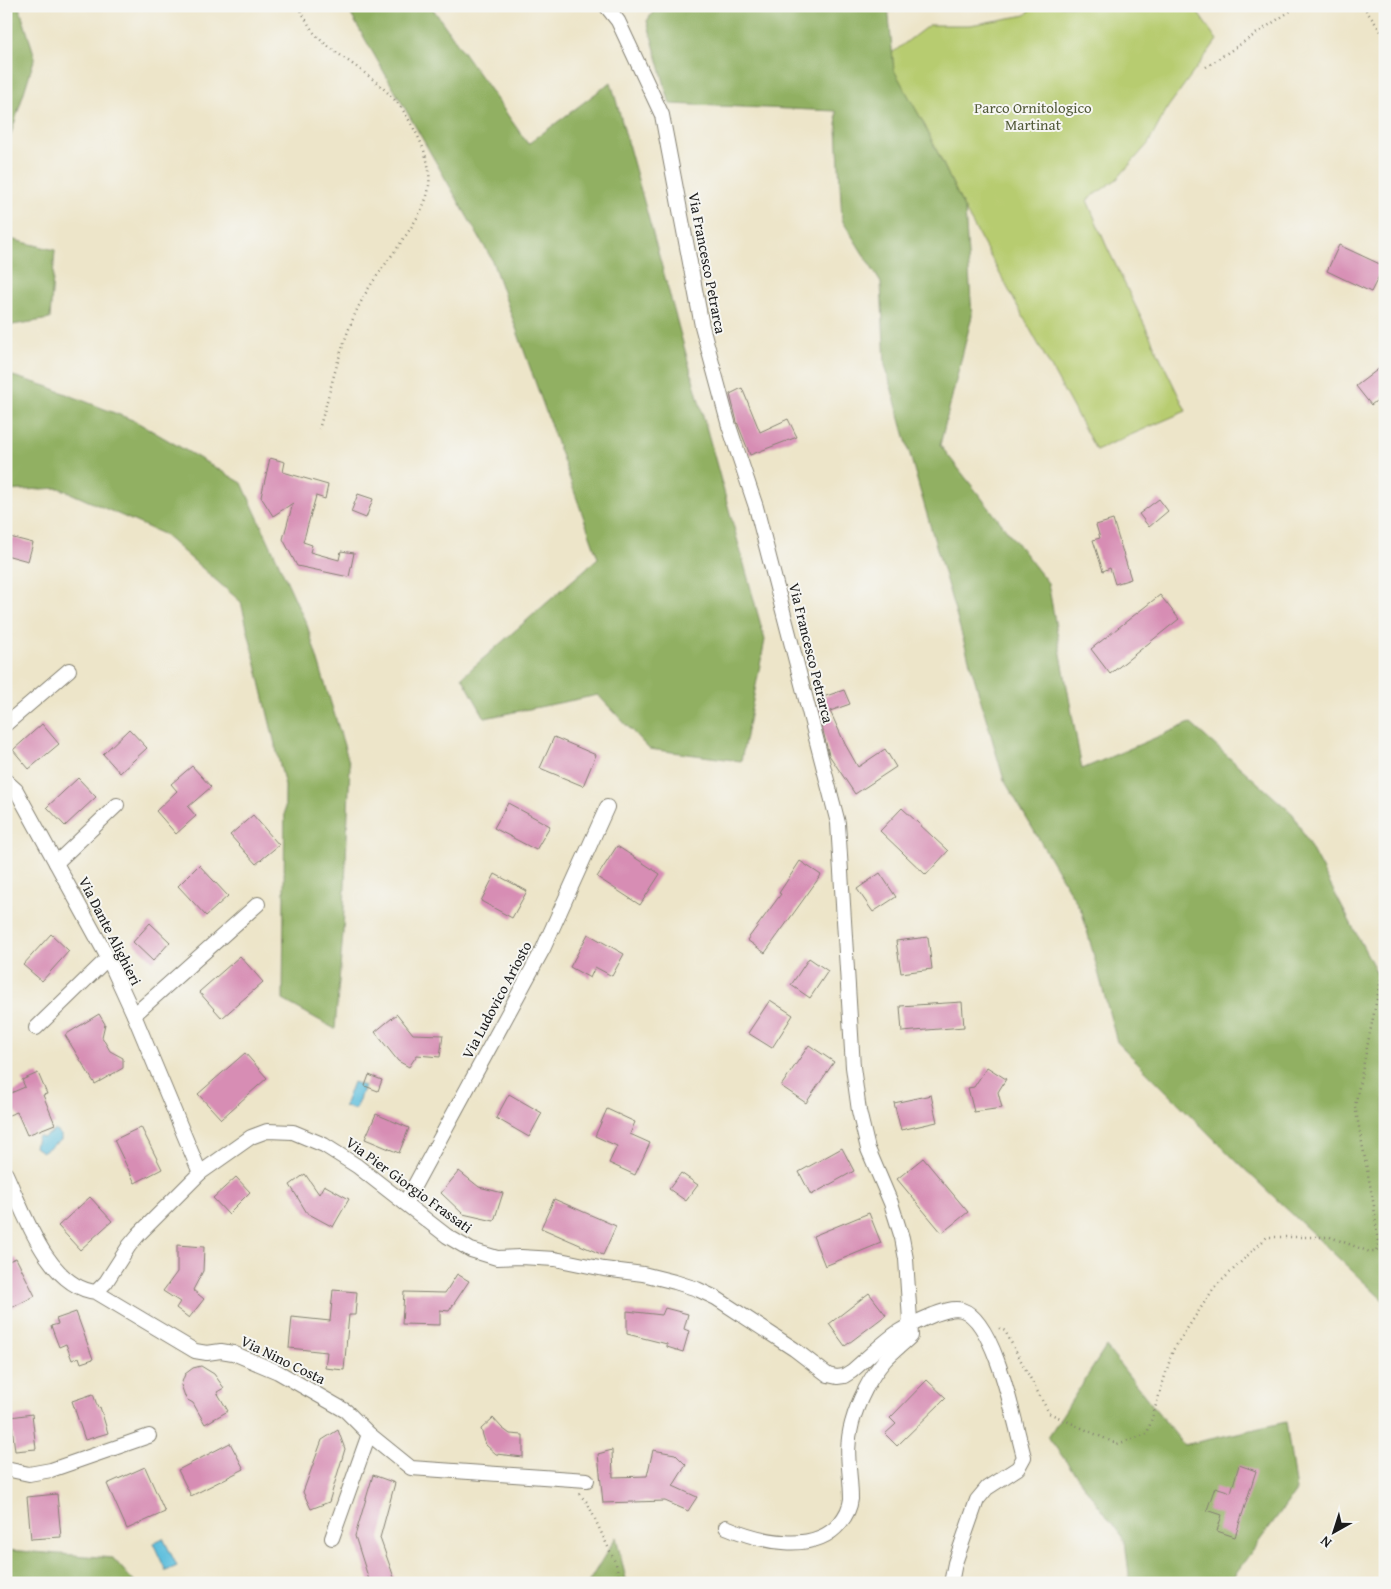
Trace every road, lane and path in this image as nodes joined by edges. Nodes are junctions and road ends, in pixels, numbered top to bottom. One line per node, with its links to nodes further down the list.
1 (299, 6): 7 (path)
2 (606, 6): 23 (street, Via Francesco Petrarca)
3 (1298, 6): 6 (path)
4 (1364, 6): 5 (path)
5 (1385, 37)
6 (1206, 67)
7 (319, 429)
8 (69, 670): 9 (street)
9 (6, 724)
10 (6, 781): 13 (street, Via Dante Alighieri)
11 (117, 805): 13 (street)
12 (607, 807): 21 (street, Via Ludovico Ariosto)
13 (56, 863): 15 (street, Via Dante Alighieri)
14 (258, 904): 17 (street, Via Dante Alighieri)
15 (108, 958): 17 (street, Via Dante Alighieri); 18 (street)
16 (1385, 969): 24 (path)
17 (134, 1015): 19 (street, Via Dante Alighieri)
18 (36, 1028)
19 (200, 1173): 21 (street, Via Pier Giorgio Frassati); 22 (street, Via Pier Giorgio Frassati)
20 (6, 1174): 22 (street)
21 (405, 1203): 23 (street, Via Pier Giorgio Frassati)
22 (96, 1292): 25 (street, Via Nino Costa)
23 (911, 1325): 30 (street); 33 (street, Via Pier Giorgio Frassati)
24 (997, 1327)
25 (369, 1434): 28 (street, Via Nino Costa); 31 (street)
26 (149, 1436): 27 (street)
27 (6, 1469)
28 (564, 1478): 29 (street); 32 (path)
29 (587, 1480)
30 (726, 1527)
31 (332, 1538)
32 (620, 1583)
33 (951, 1583)

